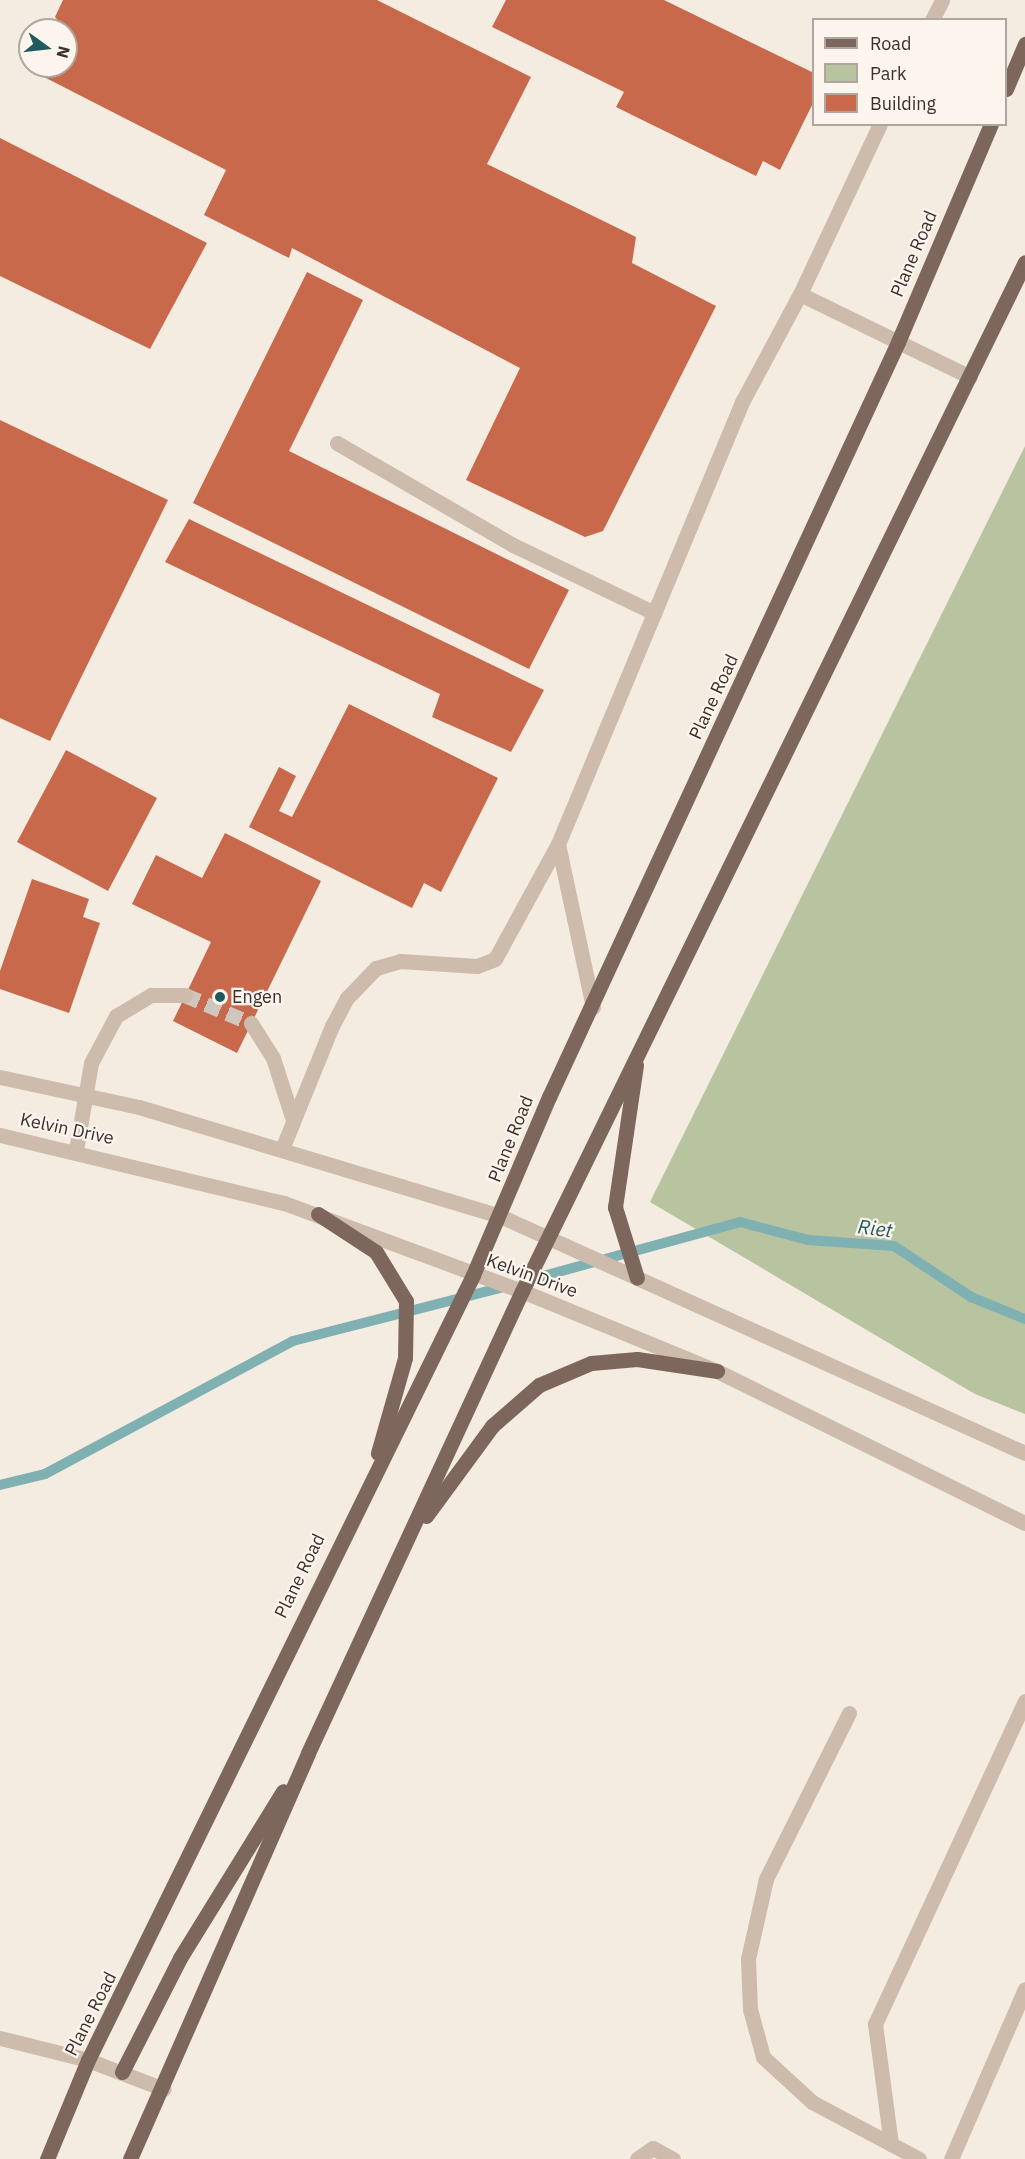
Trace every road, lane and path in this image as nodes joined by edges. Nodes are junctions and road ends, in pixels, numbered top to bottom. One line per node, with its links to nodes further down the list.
1 (942, 0): 2 (street)
2 (933, 18)
3 (1025, 44): 4 (main road)
4 (1007, 84)
5 (879, 126): 8 (street)
6 (990, 126): 9 (main road, Plane Road)
7 (1025, 262): 10 (main road)
8 (800, 294): 9 (street); 12 (street)
9 (898, 342): 10 (street); 15 (main road, Plane Road)
10 (970, 377): 17 (main road)
11 (337, 443): 12 (street)
12 (654, 613): 13 (street)
13 (558, 844): 15 (street); 20 (street)
14 (185, 995): 19 (street)
15 (592, 1007): 25 (main road, Plane Road)
16 (251, 1023): 20 (street)
17 (641, 1041): 26 (main road); 28 (main road)
18 (0, 1077): 19 (street, Kelvin Drive)
19 (86, 1096): 22 (street); 23 (street, Kelvin Drive)
20 (293, 1120): 23 (street)
21 (0, 1135): 22 (street, Kelvin Drive)
22 (76, 1149): 24 (street, Kelvin Drive)
23 (282, 1149): 25 (street, Kelvin Drive)
24 (318, 1214): 27 (street, Kelvin Drive); 32 (main road)
25 (500, 1216): 26 (street, Kelvin Drive); 27 (main road, Plane Road)
26 (550, 1239): 28 (street, Kelvin Drive); 29 (main road)
27 (473, 1275): 29 (street, Kelvin Drive); 32 (main road, Plane Road)
28 (637, 1278): 31 (street, Kelvin Drive)
29 (522, 1291): 30 (street, Kelvin Drive); 34 (main road)
30 (717, 1371): 33 (street, Kelvin Drive); 34 (main road)
31 (1025, 1453)
32 (377, 1462): 40 (main road, Plane Road)
33 (1025, 1523)
34 (408, 1542): 37 (main road)
35 (1025, 1701): 43 (street)
36 (849, 1713): 43 (street)
37 (308, 1753): 41 (main road); 42 (main road)
38 (1025, 1989): 49 (street)
39 (0, 2038): 40 (street)
40 (88, 2060): 41 (street); 44 (main road, Plane Road)
41 (122, 2072): 42 (street)
42 (164, 2089): 45 (main road)
43 (891, 2144): 48 (street)
44 (48, 2159)
45 (130, 2159)
46 (637, 2159): 47 (street)
47 (672, 2159)
48 (919, 2159)
49 (951, 2159)

